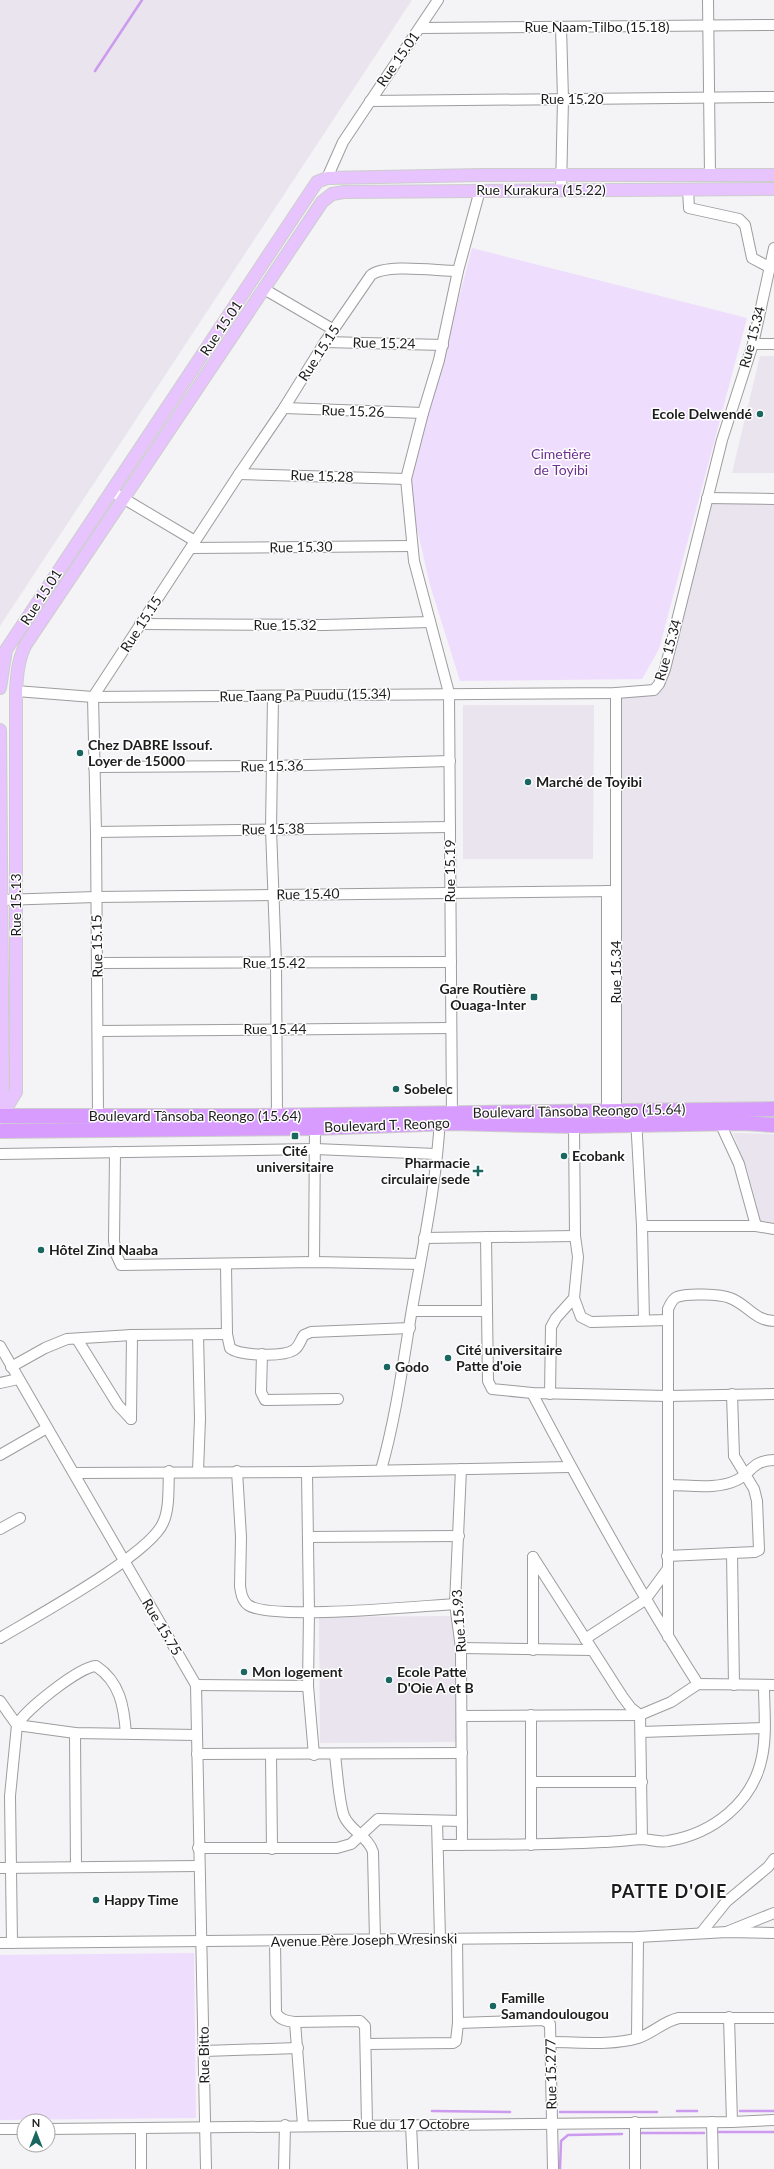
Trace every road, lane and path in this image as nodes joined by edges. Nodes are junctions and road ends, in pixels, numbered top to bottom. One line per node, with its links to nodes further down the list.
1 (438, 0): 6 (street, Rue 15.01)
2 (708, 0): 4 (street)
3 (774, 25): 4 (street, Rue Naam-Tilbo (15.18))
4 (708, 26): 5 (street, Rue Naam-Tilbo (15.18)); 8 (street)
5 (561, 27): 6 (street, Rue Naam-Tilbo (15.18)); 9 (street)
6 (420, 28): 10 (street, Rue 15.01)
7 (774, 97): 8 (street, Rue 15.20)
8 (709, 98): 9 (street, Rue 15.20); 12 (street)
9 (563, 99): 10 (street, Rue 15.20); 11 (street)
10 (370, 101): 14 (street, Rue 15.01)
11 (562, 175): 12 (main road, Rue Kurakura (15.22)); 14 (main road, Rue Kurakura (15.22)); 18 (street)
12 (710, 175): 13 (main road, Rue Kurakura (15.22))
13 (774, 175)
14 (327, 178): 33 (main road, Rue 15.01)
15 (688, 189): 16 (main road, Rue Kurakura (15.22)); 18 (main road, Rue Kurakura (15.22)); 21 (street)
16 (774, 189)
17 (480, 190): 18 (main road, Rue Kurakura (15.22)); 19 (main road, Rue Kurakura (15.22)); 22 (street, Rue 15.19)
18 (561, 190)
19 (316, 211): 23 (main road, Rue 15.01)
20 (774, 248): 21 (street, Rue 15.34)
21 (772, 267): 26 (street, Rue 15.34)
22 (458, 271): 24 (street, Rue 15.15); 28 (street, Rue 15.19)
23 (264, 289): 24 (street, Rue 15.24); 35 (main road, Rue 15.01)
24 (334, 330): 25 (street, Rue 15.15)
25 (325, 342): 28 (street, Rue 15.24); 29 (street, Rue 15.15)
26 (753, 344): 27 (street); 34 (street, Rue 15.34)
27 (774, 344)
28 (443, 345): 30 (street, Rue 15.19)
29 (284, 408): 30 (street, Rue 15.26); 31 (street, Rue 15.15)
30 (423, 413): 32 (street, Rue 15.19)
31 (238, 474): 32 (street, Rue 15.28); 37 (street, Rue 15.15)
32 (406, 479): 38 (street, Rue 15.19)
33 (111, 491): 35 (street); 41 (main road, Rue 15.01)
34 (707, 498): 36 (street); 44 (street, Rue 15.34)
35 (122, 499): 37 (street); 43 (main road, Rue 15.01)
36 (774, 499)
37 (193, 545): 38 (street, Rue 15.30); 40 (street, Rue 15.15)
38 (412, 546): 39 (street, Rue 15.19)
39 (430, 622): 40 (street, Rue 15.32); 45 (street, Rue 15.19)
40 (140, 624): 47 (street, Rue 15.15)
41 (3, 653): 42 (main road)
42 (0, 688)
43 (16, 692): 47 (street, Rue Taang Pa Puudu (15.34)); 60 (main road, Rue 15.13)
44 (616, 693): 45 (street, Rue Taang Pa Puudu (15.34)); 55 (street, Rue 15.34)
45 (449, 694): 46 (street, Rue Taang Pa Puudu (15.34)); 49 (street, Rue 15.19)
46 (273, 696): 47 (street, Rue Taang Pa Puudu (15.34)); 50 (street)
47 (93, 697): 51 (street, Rue 15.15)
48 (0, 730): 59 (main road, Rue 15.13)
49 (450, 761): 50 (street, Rue 15.36); 52 (street, Rue 15.19)
50 (272, 766): 51 (street, Rue 15.36); 53 (street)
51 (94, 767): 54 (street, Rue 15.15)
52 (450, 827): 53 (street, Rue 15.38); 56 (street, Rue 15.19)
53 (271, 829): 54 (street, Rue 15.38); 57 (street)
54 (96, 832): 58 (street, Rue 15.15)
55 (612, 891): 56 (street, Rue 15.40); 73 (street, Rue 15.34)
56 (451, 892): 57 (street, Rue 15.40); 61 (street, Rue 15.19)
57 (272, 894): 58 (street, Rue 15.40); 63 (street)
58 (96, 897): 60 (street, Rue 15.40); 62 (street, Rue 15.15)
59 (1, 900): 60 (street, Rue 15.40); 70 (main road, Rue 15.13)
60 (16, 900): 70 (main road, Rue 15.13)
61 (451, 962): 63 (street, Rue 15.42); 64 (street, Rue 15.19)
62 (98, 963): 63 (street, Rue 15.42); 66 (street, Rue 15.15)
63 (276, 963): 65 (street)
64 (452, 1028): 65 (street, Rue 15.44); 72 (street, Rue 15.19)
65 (275, 1029): 66 (street, Rue 15.44); 68 (street)
66 (99, 1031): 69 (street, Rue 15.15)
67 (774, 1109): 71 (highway, Boulevard Tânsoba Reongo (15.64))
68 (276, 1115): 69 (highway, Boulevard Tânsoba Reongo (15.64)); 72 (highway, Boulevard Tânsoba Reongo (15.64))
69 (98, 1116): 70 (highway, Boulevard Tânsoba Reongo (15.64))
70 (1, 1117)
71 (636, 1117): 73 (highway, Boulevard Tânsoba Reongo (15.64)); 74 (highway); 83 (street)
72 (446, 1118): 73 (highway, Boulevard Tânsoba Reongo (15.64)); 76 (highway, Boulevard T. Reongo); 77 (highway, Boulevard T. Reongo); 82 (street, Rue 15.19)
73 (612, 1118): 76 (highway, Boulevard T. Reongo)
74 (720, 1123): 75 (highway); 84 (street)
75 (774, 1125)
76 (574, 1126): 86 (street)
77 (315, 1128): 78 (highway, Boulevard T. Reongo); 79 (street)
78 (0, 1131)
79 (315, 1149): 80 (street); 82 (street); 89 (street)
80 (114, 1152): 81 (street); 90 (street)
81 (0, 1154)
82 (436, 1154): 88 (street, Rue 15.19)
83 (642, 1226): 84 (street); 95 (street)
84 (756, 1226): 85 (street)
85 (774, 1229)
86 (575, 1236): 87 (street); 92 (street)
87 (486, 1237): 88 (street); 94 (street)
88 (424, 1238): 91 (street, Rue 15.19)
89 (314, 1262): 90 (street); 91 (street)
90 (226, 1264): 99 (street)
91 (420, 1264): 93 (street, Rue 15.19)
92 (574, 1298): 95 (street); 109 (street)
93 (412, 1311): 94 (street); 98 (street, Rue 15.19)
94 (487, 1311): 108 (street)
95 (644, 1320): 96 (street)
96 (668, 1320): 97 (street); 112 (street)
97 (774, 1321)
98 (410, 1328): 104 (street); 118 (street, Rue 15.19)
99 (227, 1334): 100 (street); 104 (street)
100 (198, 1335): 101 (street); 121 (street)
101 (132, 1336): 102 (street); 102 (street)
102 (77, 1339): 105 (street)
103 (0, 1346): 105 (street, Rue 15.75)
104 (262, 1354): 113 (street)
105 (11, 1367): 106 (street, Rue 15.75)
106 (18, 1379): 107 (street); 114 (street, Rue 15.75)
107 (0, 1383)
108 (532, 1393): 109 (street); 117 (street)
109 (550, 1394): 112 (street)
110 (732, 1394): 111 (street); 112 (street); 125 (street)
111 (774, 1394)
112 (668, 1396): 126 (street)
113 (338, 1399)
114 (47, 1428): 115 (street); 124 (street, Rue 15.75)
115 (0, 1455)
116 (774, 1460): 125 (street)
117 (570, 1467): 119 (street); 135 (street)
118 (381, 1470): 119 (street); 123 (street)
119 (461, 1470): 129 (street, Rue 15.93)
120 (169, 1471): 121 (street); 124 (street); 133 (street)
121 (198, 1472): 122 (street)
122 (237, 1472): 123 (street); 137 (street)
123 (307, 1472): 130 (street)
124 (75, 1473): 133 (street, Rue 15.75)
125 (744, 1474): 126 (street); 131 (street)
126 (668, 1485): 132 (street)
127 (20, 1518): 128 (street)
128 (0, 1529)
129 (459, 1536): 130 (street); 136 (street, Rue 15.93)
130 (309, 1537): 137 (street)
131 (732, 1553): 132 (street); 146 (street)
132 (667, 1556): 134 (street)
133 (123, 1562): 139 (street); 145 (street, Rue 15.75)
134 (667, 1570): 135 (street); 138 (street)
135 (645, 1600): 138 (street); 140 (street)
136 (455, 1604): 137 (street); 141 (street, Rue 15.93)
137 (309, 1612): 148 (street)
138 (668, 1637): 144 (street)
139 (0, 1638)
140 (585, 1640): 142 (street); 143 (street)
141 (461, 1648): 142 (street); 151 (street, Rue 15.93)
142 (533, 1650): 143 (street)
143 (592, 1650): 150 (street)
144 (698, 1684): 146 (street); 150 (street)
145 (196, 1685): 148 (street); 158 (street, Rue 15.75)
146 (734, 1685): 147 (street)
147 (769, 1685): 154 (street)
148 (308, 1686): 163 (street)
149 (0, 1702): 153 (street)
150 (640, 1715): 152 (street); 155 (street)
151 (462, 1716): 152 (street); 159 (street, Rue 15.93)
152 (531, 1716): 164 (street)
153 (17, 1725): 156 (street); 157 (street); 166 (street)
154 (764, 1728): 155 (street); 170 (street)
155 (640, 1732): 165 (street)
156 (75, 1733): 157 (street); 178 (street)
157 (126, 1734): 158 (street)
158 (197, 1735): 160 (street, Rue 15.75)
159 (462, 1753): 161 (street); 168 (street, Rue 15.93)
160 (197, 1754): 162 (street); 174 (street, Rue 15.75)
161 (334, 1754): 163 (street); 169 (street)
162 (271, 1755): 163 (street); 175 (street)
163 (314, 1755)
164 (531, 1782): 165 (street); 173 (street)
165 (642, 1782): 170 (street)
166 (5, 1796): 180 (street)
167 (437, 1821): 168 (street); 169 (street); 171 (street)
168 (462, 1821): 172 (street, Rue 15.93)
169 (360, 1835): 175 (street); 188 (street)
170 (642, 1839): 173 (street)
171 (438, 1845): 172 (street); 186 (street)
172 (462, 1845): 173 (street)
173 (531, 1845)
174 (198, 1848): 175 (street); 177 (street, Rue 15.75)
175 (272, 1849)
176 (774, 1859): 183 (street)
177 (199, 1866): 178 (street); 190 (street, Rue 15.75)
178 (76, 1867): 180 (street)
179 (0, 1868): 180 (street)
180 (11, 1868): 192 (street)
181 (774, 1913): 182 (street, Avenue Père Joseph Wresinski)
182 (727, 1932): 183 (street, Avenue Père Joseph Wresinski); 184 (street, Avenue Père Joseph Wresinski)
183 (701, 1933): 185 (street, Avenue Père Joseph Wresinski)
184 (774, 1933)
185 (638, 1937): 187 (street, Avenue Père Joseph Wresinski); 197 (street)
186 (440, 1939): 187 (street, Avenue Père Joseph Wresinski); 188 (street, Avenue Père Joseph Wresinski)
187 (456, 1939): 196 (street)
188 (374, 1940): 189 (street, Avenue Père Joseph Wresinski)
189 (275, 1941): 190 (street, Avenue Père Joseph Wresinski); 195 (street)
190 (202, 1942): 192 (street, Avenue Père Joseph Wresinski); 201 (street, Rue Bitto)
191 (0, 1943): 192 (street, Avenue Père Joseph Wresinski)
192 (12, 1943)
193 (729, 2017): 194 (street); 197 (street); 205 (street)
194 (774, 2018)
195 (295, 2022): 199 (street); 200 (street)
196 (458, 2023): 198 (street, Rue 15.277); 199 (street)
197 (637, 2038): 198 (street)
198 (552, 2042): 206 (street, Rue 15.277)
199 (366, 2044): 207 (street)
200 (298, 2048): 201 (street); 210 (street)
201 (204, 2051): 212 (street, Rue Bitto)
202 (774, 2120): 205 (street, Rue du 17 Octobre)
203 (635, 2122): 204 (street, Rue du 17 Octobre); 206 (street, Rue du 17 Octobre); 221 (street)
204 (712, 2122): 205 (street, Rue du 17 Octobre); 222 (street)
205 (732, 2122)
206 (552, 2123): 208 (street, Rue du 17 Octobre); 220 (street, Rue 15.277)
207 (367, 2124): 208 (street, Rue du 17 Octobre); 210 (street, Rue du 17 Octobre)
208 (412, 2124): 219 (street)
209 (285, 2125): 210 (street, Rue du 17 Octobre); 212 (street, Rue du 17 Octobre); 218 (street)
210 (304, 2125)
211 (141, 2128): 212 (street, Rue du 17 Octobre); 215 (street, Rue du 17 Octobre); 216 (street)
212 (206, 2128): 217 (street, Rue Bitto)
213 (0, 2129): 214 (street)
214 (16, 2129)
215 (56, 2129)
216 (141, 2169)
217 (206, 2169)
218 (284, 2169)
219 (413, 2169)
220 (553, 2169)
221 (635, 2169)
222 (713, 2169)

